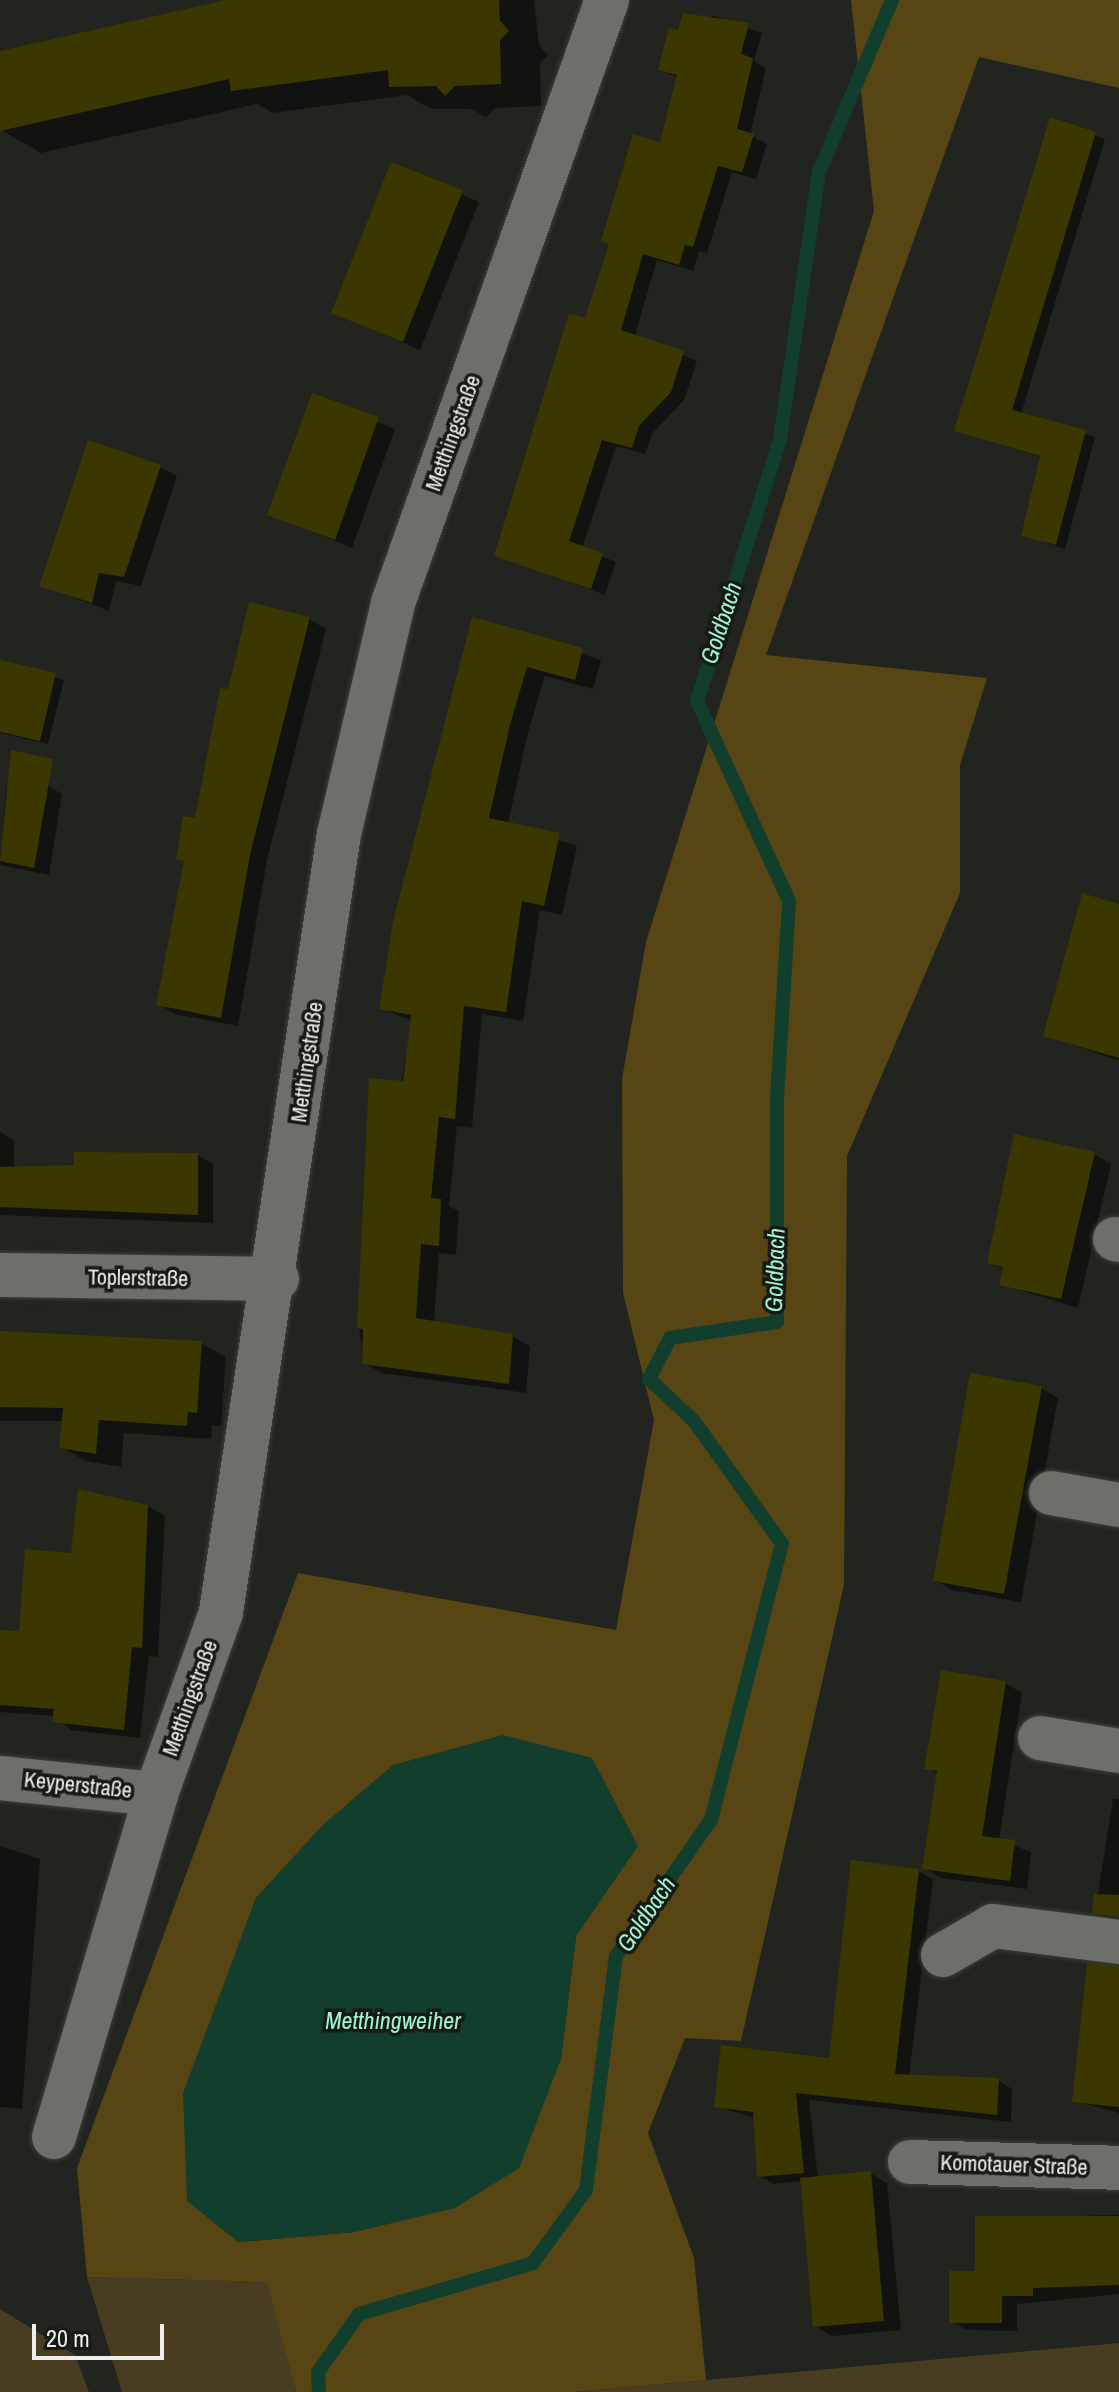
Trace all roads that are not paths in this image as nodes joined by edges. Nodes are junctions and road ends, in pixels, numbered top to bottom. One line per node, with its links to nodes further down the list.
1 (607, 0): 3 (street, Metthingstraße)
2 (0, 1275): 3 (street, Toplerstraße)
3 (277, 1279): 9 (street, Metthingstraße)
4 (1051, 1493): 5 (street)
5 (1119, 1505)
6 (1040, 1738): 7 (street)
7 (1119, 1751)
8 (0, 1778): 9 (street, Keyperstraße)
9 (156, 1794): 12 (street, Metthingstraße)
10 (1119, 1942): 11 (street)
11 (943, 1955)
12 (54, 2137)
13 (910, 2162): 14 (street, Komotauer Straße)
14 (1119, 2168)

